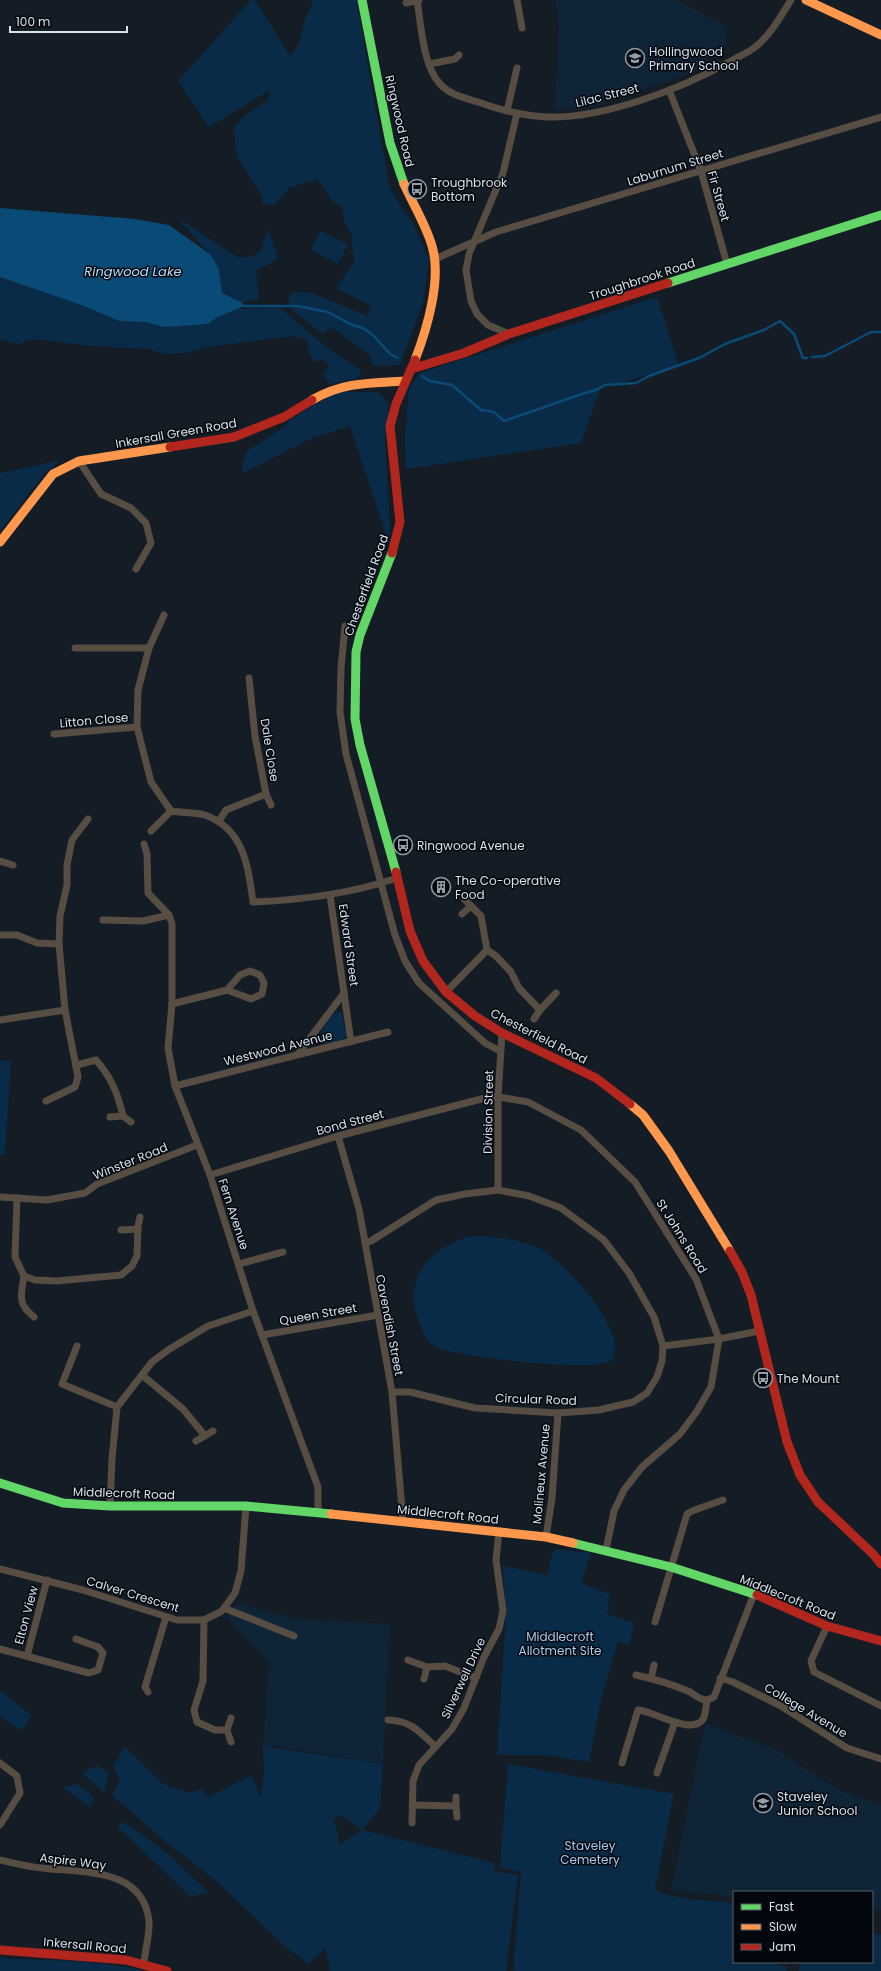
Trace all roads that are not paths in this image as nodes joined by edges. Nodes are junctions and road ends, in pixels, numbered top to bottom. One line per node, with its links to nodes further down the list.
1 (362, 0): 19 (main road, Ringwood Road)
2 (418, 0): 6 (street); 10 (street, Lilac Street)
3 (517, 0): 7 (street)
4 (791, 0): 12 (street, Lilac Street)
5 (806, 0): 8 (main road)
6 (406, 3)
7 (522, 28)
8 (881, 35)
9 (460, 55): 10 (street)
10 (429, 64): 13 (street, Lilac Street)
11 (516, 68): 13 (street)
12 (669, 90): 14 (street, Lilac Street); 16 (street, Fir Street)
13 (507, 111): 14 (street, Lilac Street)
14 (517, 114): 18 (street)
15 (881, 117): 16 (street, Laburnum Street)
16 (700, 171): 18 (street, Laburnum Street); 20 (street, Fir Street)
17 (881, 215): 20 (main road, Troughbrook Road)
18 (475, 240): 19 (street, Laburnum Street); 21 (street)
19 (435, 259): 22 (main road, Ringwood Road)
20 (727, 264): 21 (main road, Troughbrook Road)
21 (509, 334): 22 (main road, Troughbrook Road)
22 (411, 369): 23 (main road, Ringwood Road)
23 (405, 381): 24 (main road, Inkersall Green Road); 43 (main road, Chesterfield Road)
24 (79, 461): 25 (main road, Inkersall Green Road); 26 (street)
25 (0, 542)
26 (136, 570)
27 (164, 615): 30 (street)
28 (345, 626): 44 (street, Chesterfield Road)
29 (75, 648): 30 (street)
30 (149, 648): 32 (street)
31 (249, 678): 34 (street, Dale Close)
32 (137, 727): 33 (street, Litton Close); 36 (street)
33 (54, 734)
34 (266, 794): 35 (street); 38 (street, Dale Close)
35 (271, 805)
36 (171, 812): 38 (street); 39 (street)
37 (88, 819): 52 (street)
38 (218, 821): 45 (street)
39 (151, 832)
40 (144, 844): 49 (street)
41 (0, 861): 42 (street)
42 (13, 865)
43 (397, 878): 44 (street); 55 (main road, Chesterfield Road)
44 (380, 884): 45 (street); 66 (street, Chesterfield Road)
45 (330, 895): 56 (street, Edward Street)
46 (465, 900): 47 (street)
47 (471, 906): 48 (street); 53 (street)
48 (462, 914)
49 (169, 915): 50 (street); 58 (street, Fern Avenue)
50 (103, 920)
51 (0, 935): 52 (street)
52 (59, 944): 59 (street)
53 (487, 950): 55 (street); 60 (street)
54 (227, 990): 54 (street); 58 (street)
55 (446, 992): 64 (main road, Chesterfield Road)
56 (344, 993): 65 (street); 67 (street, Edward Street)
57 (556, 993): 60 (street)
58 (172, 1004): 69 (street, Fern Avenue)
59 (65, 1010): 62 (street); 68 (street)
60 (540, 1010): 61 (street)
61 (534, 1019)
62 (0, 1020)
63 (388, 1032): 65 (street, Westwood Avenue)
64 (502, 1033): 66 (street, Division Street); 91 (main road, Chesterfield Road)
65 (351, 1042): 67 (street, Westwood Avenue)
66 (500, 1051): 70 (street, Division Street)
67 (298, 1054): 69 (street, Westwood Avenue)
68 (77, 1065): 71 (street); 72 (street)
69 (175, 1086): 76 (street, Fern Avenue)
70 (498, 1097): 75 (street, Bond Street); 78 (street, Division Street); 93 (street, St Johns Road)
71 (46, 1101)
72 (123, 1116): 73 (street); 74 (street)
73 (110, 1117)
74 (132, 1122)
75 (338, 1136): 77 (street, Bond Street); 84 (street, Cavendish Street)
76 (197, 1146): 77 (street, Fern Avenue); 80 (street, Winster Road)
77 (210, 1176): 86 (street, Fern Avenue)
78 (498, 1190): 84 (street, Circular Road); 95 (street, Circular Road)
79 (0, 1197): 80 (street, Winster Road)
80 (17, 1198): 87 (street)
81 (140, 1217): 82 (street)
82 (138, 1228): 83 (street); 87 (street)
83 (121, 1230)
84 (365, 1242): 89 (street, Cavendish Street)
85 (283, 1252): 86 (street)
86 (239, 1264): 88 (street, Fern Avenue)
87 (24, 1276): 90 (street)
88 (253, 1311): 92 (street, Fern Avenue); 96 (street)
89 (378, 1315): 92 (street, Queen Street); 97 (street, Cavendish Street)
90 (34, 1317)
91 (759, 1331): 93 (street); 112 (main road, Chesterfield Road)
92 (262, 1335): 107 (street, Fern Avenue)
93 (719, 1339): 95 (street); 111 (street)
94 (77, 1346): 98 (street)
95 (663, 1346): 99 (street, Circular Road)
96 (142, 1376): 98 (street); 101 (street)
97 (392, 1392): 99 (street, Circular Road); 108 (street, Cavendish Street)
98 (117, 1407): 105 (street)
99 (558, 1413): 110 (street, Molineux Avenue)
100 (213, 1431): 101 (street)
101 (205, 1436): 102 (street)
102 (196, 1441)
103 (0, 1483): 105 (main road, Middlecroft Road)
104 (723, 1500): 113 (street)
105 (110, 1506): 106 (main road, Middlecroft Road)
106 (246, 1506): 107 (main road, Middlecroft Road); 117 (street, Calver Crescent)
107 (318, 1513): 108 (main road, Middlecroft Road)
108 (403, 1521): 109 (main road, Middlecroft Road)
109 (499, 1532): 110 (main road, Middlecroft Road); 132 (street, Silverwell Drive)
110 (546, 1538): 111 (main road, Middlecroft Road)
111 (606, 1550): 113 (main road, Middlecroft Road)
112 (881, 1564)
113 (672, 1567): 116 (main road, Middlecroft Road); 120 (street)
114 (0, 1569): 115 (street, Calver Crescent)
115 (47, 1580): 118 (street, Calver Crescent); 126 (street, Elton View)
116 (754, 1594): 121 (main road, Middlecroft Road); 134 (street)
117 (224, 1608): 119 (street, Calver Crescent); 122 (street)
118 (166, 1617): 119 (street, Calver Crescent); 135 (street)
119 (204, 1620): 141 (street)
120 (655, 1622)
121 (827, 1626): 124 (main road, Middlecroft Road); 137 (street)
122 (294, 1636)
123 (76, 1639): 126 (street)
124 (881, 1641)
125 (0, 1649): 126 (street)
126 (27, 1656)
127 (408, 1660): 129 (street)
128 (654, 1665): 133 (street)
129 (427, 1667): 131 (street); 132 (street)
130 (636, 1675): 133 (street)
131 (424, 1678)
132 (476, 1678): 143 (street, Silverwell Drive)
133 (651, 1678): 136 (street)
134 (720, 1678): 136 (street); 144 (street, College Avenue)
135 (148, 1692)
136 (707, 1700): 140 (street)
137 (881, 1706)
138 (231, 1718): 141 (street)
139 (388, 1720): 143 (street)
140 (675, 1722): 146 (street); 147 (street)
141 (227, 1730): 142 (street)
142 (231, 1742)
143 (435, 1746): 149 (street, Silverwell Drive)
144 (881, 1759)
145 (0, 1763): 153 (street)
146 (622, 1763)
147 (657, 1773)
148 (456, 1797): 150 (street)
149 (412, 1805): 150 (street); 152 (street, Silverwell Drive)
150 (456, 1806): 151 (street)
151 (457, 1817)
152 (412, 1822)
153 (0, 1825)
154 (0, 1860): 156 (street, Aspire Way)
155 (0, 1950): 156 (main road, Inkersall Road)
156 (144, 1963): 157 (main road, Inkersall Road)
157 (167, 1971)

